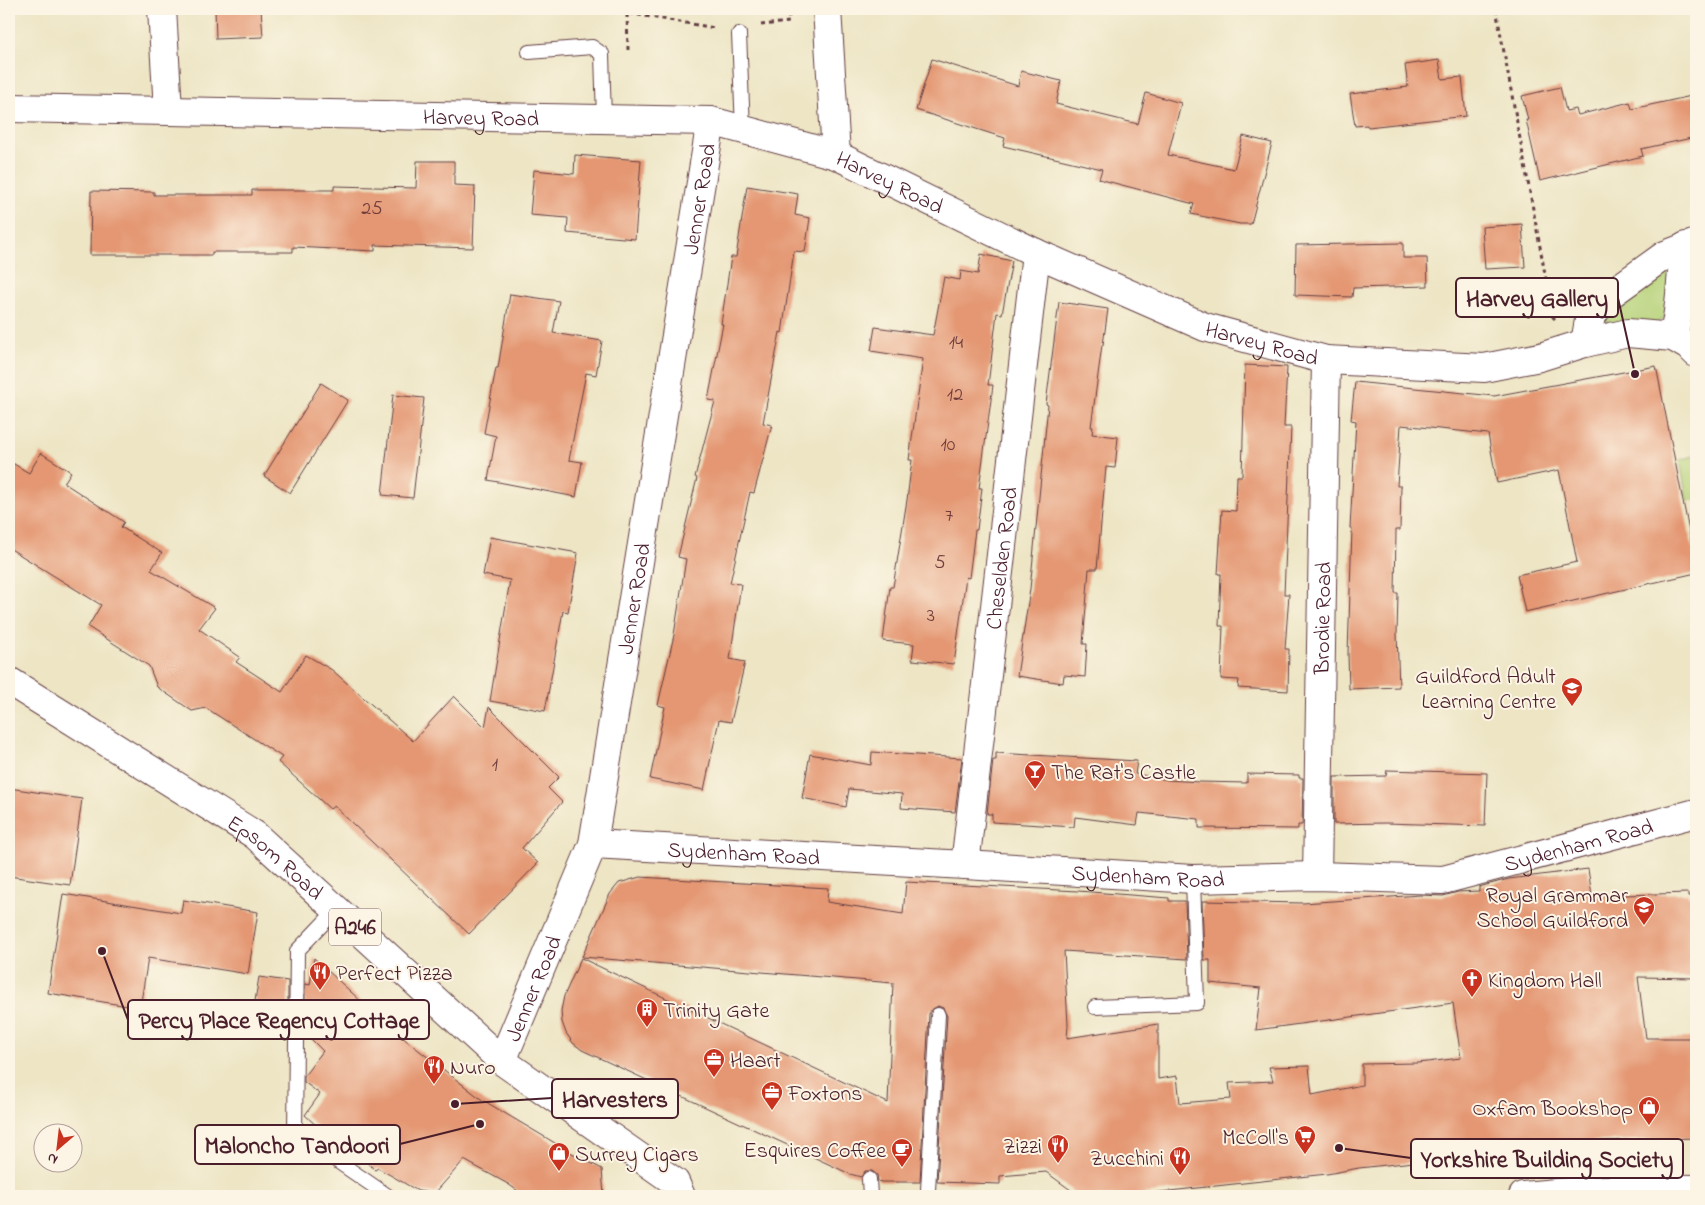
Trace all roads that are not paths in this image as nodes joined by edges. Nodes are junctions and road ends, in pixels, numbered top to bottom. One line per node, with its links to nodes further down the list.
1 (162, 9): 6 (street)
2 (826, 9): 10 (street)
3 (739, 34): 9 (lane)
4 (529, 52): 7 (lane)
5 (9, 108): 6 (street, Harvey Road)
6 (168, 110): 7 (street, Harvey Road)
7 (604, 119): 8 (street, Harvey Road)
8 (711, 121): 9 (street, Harvey Road); 19 (street, Jenner Road)
9 (743, 129): 10 (street, Harvey Road)
10 (836, 155): 12 (street, Harvey Road)
11 (1691, 244): 13 (street); 14 (street)
12 (1036, 253): 16 (street, Harvey Road); 20 (street, Cheselden Road)
13 (1672, 337): 14 (street, Harvey Road); 15 (street)
14 (1585, 343): 16 (street, Harvey Road)
15 (1696, 353)
16 (1326, 360): 21 (street, Brodie Road)
17 (9, 681): 23 (street, Epsom Road / A246)
18 (1696, 813): 21 (street, Sydenham Road)
19 (593, 844): 20 (street, Sydenham Road); 26 (street, Jenner Road)
20 (965, 865): 22 (street, Sydenham Road)
21 (1317, 876): 22 (street, Sydenham Road)
22 (1193, 880): 24 (lane)
23 (336, 910): 26 (street, Epsom Road / A246); 29 (lane)
24 (1095, 1007)
25 (938, 1015): 32 (lane)
26 (502, 1061): 30 (street, Epsom Road / A246)
27 (869, 1179): 31 (lane)
28 (1696, 1189): 33 (street)
29 (388, 1196)
30 (681, 1196)
31 (870, 1196)
32 (929, 1196)
33 (1523, 1196)

